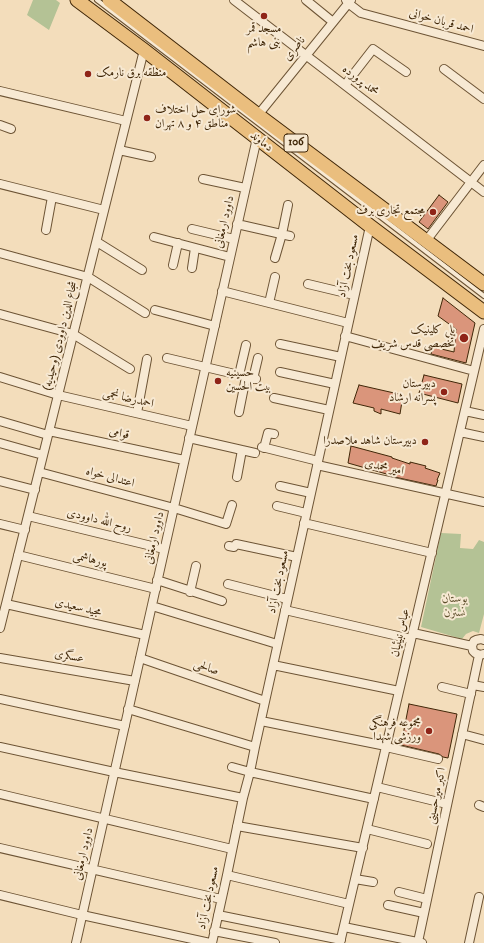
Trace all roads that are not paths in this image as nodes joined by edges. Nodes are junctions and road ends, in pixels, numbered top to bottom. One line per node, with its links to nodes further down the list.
1 (77, 0): 10 (main road, دماوند / 106)
2 (97, 0): 57 (lane)
3 (102, 0): 54 (lane)
4 (109, 0): 17 (main road, دماوند / 106)
5 (234, 0): 11 (street, محمد پرورده)
6 (306, 0): 8 (street)
7 (348, 1): 8 (street, ناصری); 9 (street, احمد قربان خوانی)
8 (333, 22): 11 (street, ناصری)
9 (484, 46)
10 (144, 50): 18 (street, شجاع الدین داوودی (وحیدیه)); 21 (main road, دماوند / 106)
11 (306, 55): 14 (street, محمد پرورده); 17 (street, ناصری)
12 (444, 69): 16 (street)
13 (406, 72): 14 (street)
14 (344, 85): 26 (street, محمد پرورده)
15 (0, 91): 18 (street)
16 (484, 99)
17 (258, 114): 40 (main road, دماوند / 106)
18 (126, 121): 22 (street, شجاع الدین داوودی (وحیدیه))
19 (0, 125): 20 (street)
20 (11, 129)
21 (256, 138): 28 (street, داوود ارمغانی); 34 (main road, دماوند / 106)
22 (119, 150): 23 (street); 32 (street, شجاع الدین داوودی (وحیدیه))
23 (151, 157)
24 (484, 165): 26 (street)
25 (203, 179): 28 (street)
26 (471, 182): 29 (street, محمد پرورده); 40 (street)
27 (0, 184): 30 (street)
28 (245, 188): 33 (street, داوود ارمغانی)
29 (484, 192)
30 (52, 197): 32 (street); 36 (street)
31 (288, 205): 37 (street)
32 (104, 210): 41 (street, شجاع الدین داوودی (وحیدیه))
33 (237, 224): 37 (street); 39 (street, داوود ارمغانی)
34 (370, 226): 56 (street, مسعود بخت آزاد); 60 (main road, دماوند / 106)
35 (192, 229): 39 (street)
36 (46, 230)
37 (286, 235): 46 (street)
38 (154, 237): 42 (street)
39 (234, 240): 45 (street, داوود ارمغانی)
40 (426, 241): 53 (main road, دماوند / 106)
41 (97, 242): 49 (street); 50 (street, شجاع الدین داوودی (وحیدیه))
42 (178, 243): 43 (street); 47 (street)
43 (195, 248): 45 (street); 48 (street)
44 (0, 253): 50 (street)
45 (230, 257): 55 (street, داوود ارمغانی)
46 (275, 258)
47 (173, 264)
48 (192, 268)
49 (142, 270)
50 (88, 277): 61 (street); 66 (street, شجاع الدین داوودی (وحیدیه))
51 (275, 277): 58 (street)
52 (308, 284): 56 (street)
53 (484, 284)
54 (484, 290)
55 (222, 291): 58 (street); 64 (street, داوود ارمغانی)
56 (354, 295): 63 (street, مسعود بخت آزاد)
57 (484, 296)
58 (269, 303): 63 (street)
59 (155, 310): 64 (street)
60 (484, 312)
61 (145, 313)
62 (0, 314): 66 (street)
63 (348, 323): 67 (street, مسعود بخت آزاد)
64 (215, 326): 74 (street, داوود ارمغانی)
65 (484, 329): 76 (street, عباس نبیئیان)
66 (73, 334): 75 (street); 81 (street, شجاع الدین داوودی (وحیدیه))
67 (345, 336): 70 (street, مسعود بخت آزاد); 76 (street)
68 (280, 344): 70 (street)
69 (246, 345): 79 (street)
70 (341, 357): 80 (street, مسعود بخت آزاد)
71 (167, 358): 74 (street)
72 (258, 358): 79 (street)
73 (147, 359): 86 (street)
74 (205, 366): 79 (street); 89 (street, داوود ارمغانی)
75 (130, 369)
76 (474, 371): 84 (street, عباس نبیئیان)
77 (280, 372): 80 (street)
78 (0, 377): 81 (street, احمدرضا نجمی)
79 (249, 377): 85 (street)
80 (335, 384): 83 (street, مسعود بخت آزاد)
81 (58, 395): 86 (street, احمدرضا نجمی); 91 (street, شجاع الدین داوودی (وحیدیه))
82 (274, 398): 83 (street)
83 (329, 410): 100 (street, مسعود بخت آزاد)
84 (465, 411): 87 (street); 90 (street, عباس نبیئیان)
85 (239, 412)
86 (137, 413): 89 (street, احمدرضا نجمی)
87 (484, 415)
88 (0, 421): 91 (street, قوامی)
89 (192, 426): 94 (street, داوود ارمغانی)
90 (460, 432): 93 (street); 107 (street, عباس نبیئیان)
91 (49, 433): 98 (street, شجاع الدین داوودی (وحیدیه)); 99 (street, قوامی)
92 (274, 434): 100 (street, امیر محمدی)
93 (484, 437)
94 (189, 438): 96 (street); 99 (street, داوود ارمغانی)
95 (0, 443): 98 (street)
96 (242, 450): 97 (street); 102 (street)
97 (255, 453)
98 (43, 455): 101 (street, شجاع الدین داوودی (وحیدیه))
99 (184, 460): 111 (street, داوود ارمغانی)
100 (317, 463): 106 (street, مسعود بخت آزاد); 107 (street, امیر محمدی)
101 (39, 472): 105 (street, شجاع الدین داوودی (وحیدیه)); 111 (street, اعتدالی خواه)
102 (237, 476)
103 (0, 480): 105 (street)
104 (280, 486): 106 (street)
105 (34, 490): 113 (street, شجاع الدین داوودی (وحیدیه))
106 (311, 493): 112 (street, مسعود بخت آزاد)
107 (446, 493): 108 (street, امیر محمدی); 119 (street, عباس نبیئیان)
108 (484, 502)
109 (232, 505): 111 (street, اعتدالی خواه)
110 (277, 506): 112 (street)
111 (174, 508): 118 (street, داوود ارمغانی)
112 (306, 513): 114 (street, مسعود بخت آزاد)
113 (28, 516): 116 (street, شجاع الدین داوودی (وحیدیه)); 118 (street, روح الله داوودی)
114 (304, 523): 119 (street); 121 (street, مسعود بخت آزاد)
115 (0, 524): 116 (street)
116 (25, 530): 120 (street, شجاع الدین داوودی (وحیدیه))
117 (230, 546): 121 (street)
118 (164, 549): 123 (street, داوود ارمغانی)
119 (432, 553): 133 (street, عباس نبیئیان)
120 (18, 555): 123 (street, پورهاشمی); 128 (street, شجاع الدین داوودی (وحیدیه))
121 (297, 557): 126 (street, مسعود بخت آزاد)
122 (196, 566): 125 (street)
123 (156, 584): 125 (street, پورهاشمی); 129 (street, داوود ارمغانی)
124 (228, 584): 126 (street)
125 (190, 592): 127 (street, پورهاشمی)
126 (288, 599): 130 (street, مسعود بخت آزاد)
127 (222, 602)
128 (6, 604): 131 (street, شجاع الدین داوودی (وحیدیه)); 132 (street, مجید سعیدی)
129 (152, 606): 132 (street, داوود ارمغانی); 135 (street)
130 (285, 610): 133 (street); 135 (street, مسعود بخت آزاد)
131 (0, 628)
132 (145, 635): 139 (street, داوود ارمغانی)
133 (412, 636): 136 (street); 145 (street, عباس نبیئیان)
134 (484, 638): 136 (street)
135 (278, 644): 140 (street, مسعود بخت آزاد)
136 (472, 646): 137 (street)
137 (482, 654): 142 (street, اکبر میرحسینی)
138 (0, 658): 141 (street, عسگری)
139 (140, 658): 141 (street, داوود ارمغانی); 148 (street, صالحی)
140 (273, 665): 145 (street); 148 (street, مسعود بخت آزاد)
141 (135, 681): 149 (street, داوود ارمغانی)
142 (473, 685): 144 (street); 146 (street, اکبر میرحسینی)
143 (442, 687): 146 (street)
144 (484, 687)
145 (399, 691): 156 (street, عباس نبیئیان)
146 (471, 694): 152 (street, اکبر میرحسینی)
147 (0, 699): 151 (street)
148 (265, 701): 150 (street, مسعود بخت آزاد)
149 (128, 709): 151 (street, داوود ارمغانی); 155 (street)
150 (261, 721): 155 (street, مسعود بخت آزاد); 156 (street)
151 (125, 726): 159 (street, داوود ارمغانی)
152 (462, 734): 153 (street); 165 (street, اکبر میرحسینی)
153 (484, 740)
154 (0, 747): 159 (street)
155 (254, 747): 160 (street, مسعود بخت آزاد)
156 (386, 747): 157 (street); 161 (street, عباس نبیئیان)
157 (438, 759)
158 (232, 767): 160 (street)
159 (114, 772): 163 (street); 166 (street, داوود ارمغانی)
160 (250, 772): 163 (street, مسعود بخت آزاد); 164 (street)
161 (377, 787): 164 (street, عباس نبیئیان); 165 (street)
162 (0, 794): 166 (street)
163 (243, 798): 167 (street, مسعود بخت آزاد)
164 (374, 799): 168 (street, عباس نبیئیان)
165 (447, 804): 181 (street, اکبر میرحسینی)
166 (104, 819): 172 (street); 173 (street, داوود ارمغانی)
167 (237, 826): 171 (street); 172 (street, مسعود بخت آزاد)
168 (367, 829): 169 (street); 171 (street, عباس نبیئیان)
169 (427, 844)
170 (0, 848): 173 (street)
171 (363, 848): 175 (street, عباس نبیئیان)
172 (232, 849): 174 (street, مسعود بخت آزاد)
173 (92, 869): 180 (street); 185 (street, داوود ارمغانی)
174 (227, 874): 180 (street, مسعود بخت آزاد); 182 (street)
175 (355, 879): 176 (street); 182 (street, عباس نبیئیان)
176 (374, 882)
177 (399, 892): 181 (street)
178 (0, 895): 185 (street)
179 (479, 897): 194 (street)
180 (221, 899): 186 (street, مسعود بخت آزاد)
181 (427, 899): 184 (street, اکبر میرحسینی)
182 (350, 904): 187 (street, عباس نبیئیان)
183 (388, 905): 184 (street)
184 (424, 913): 190 (street, اکبر میرحسینی)
185 (82, 915): 191 (street, داوود ارمغانی); 192 (street)
186 (218, 915): 188 (street, مسعود بخت آزاد); 189 (street)
187 (344, 927): 189 (street, عباس نبیئیان); 190 (street)
188 (214, 931): 192 (street, مسعود بخت آزاد); 193 (street)
189 (341, 941)
190 (420, 942)
191 (76, 943)
192 (211, 943)
193 (275, 943)
194 (469, 943)

